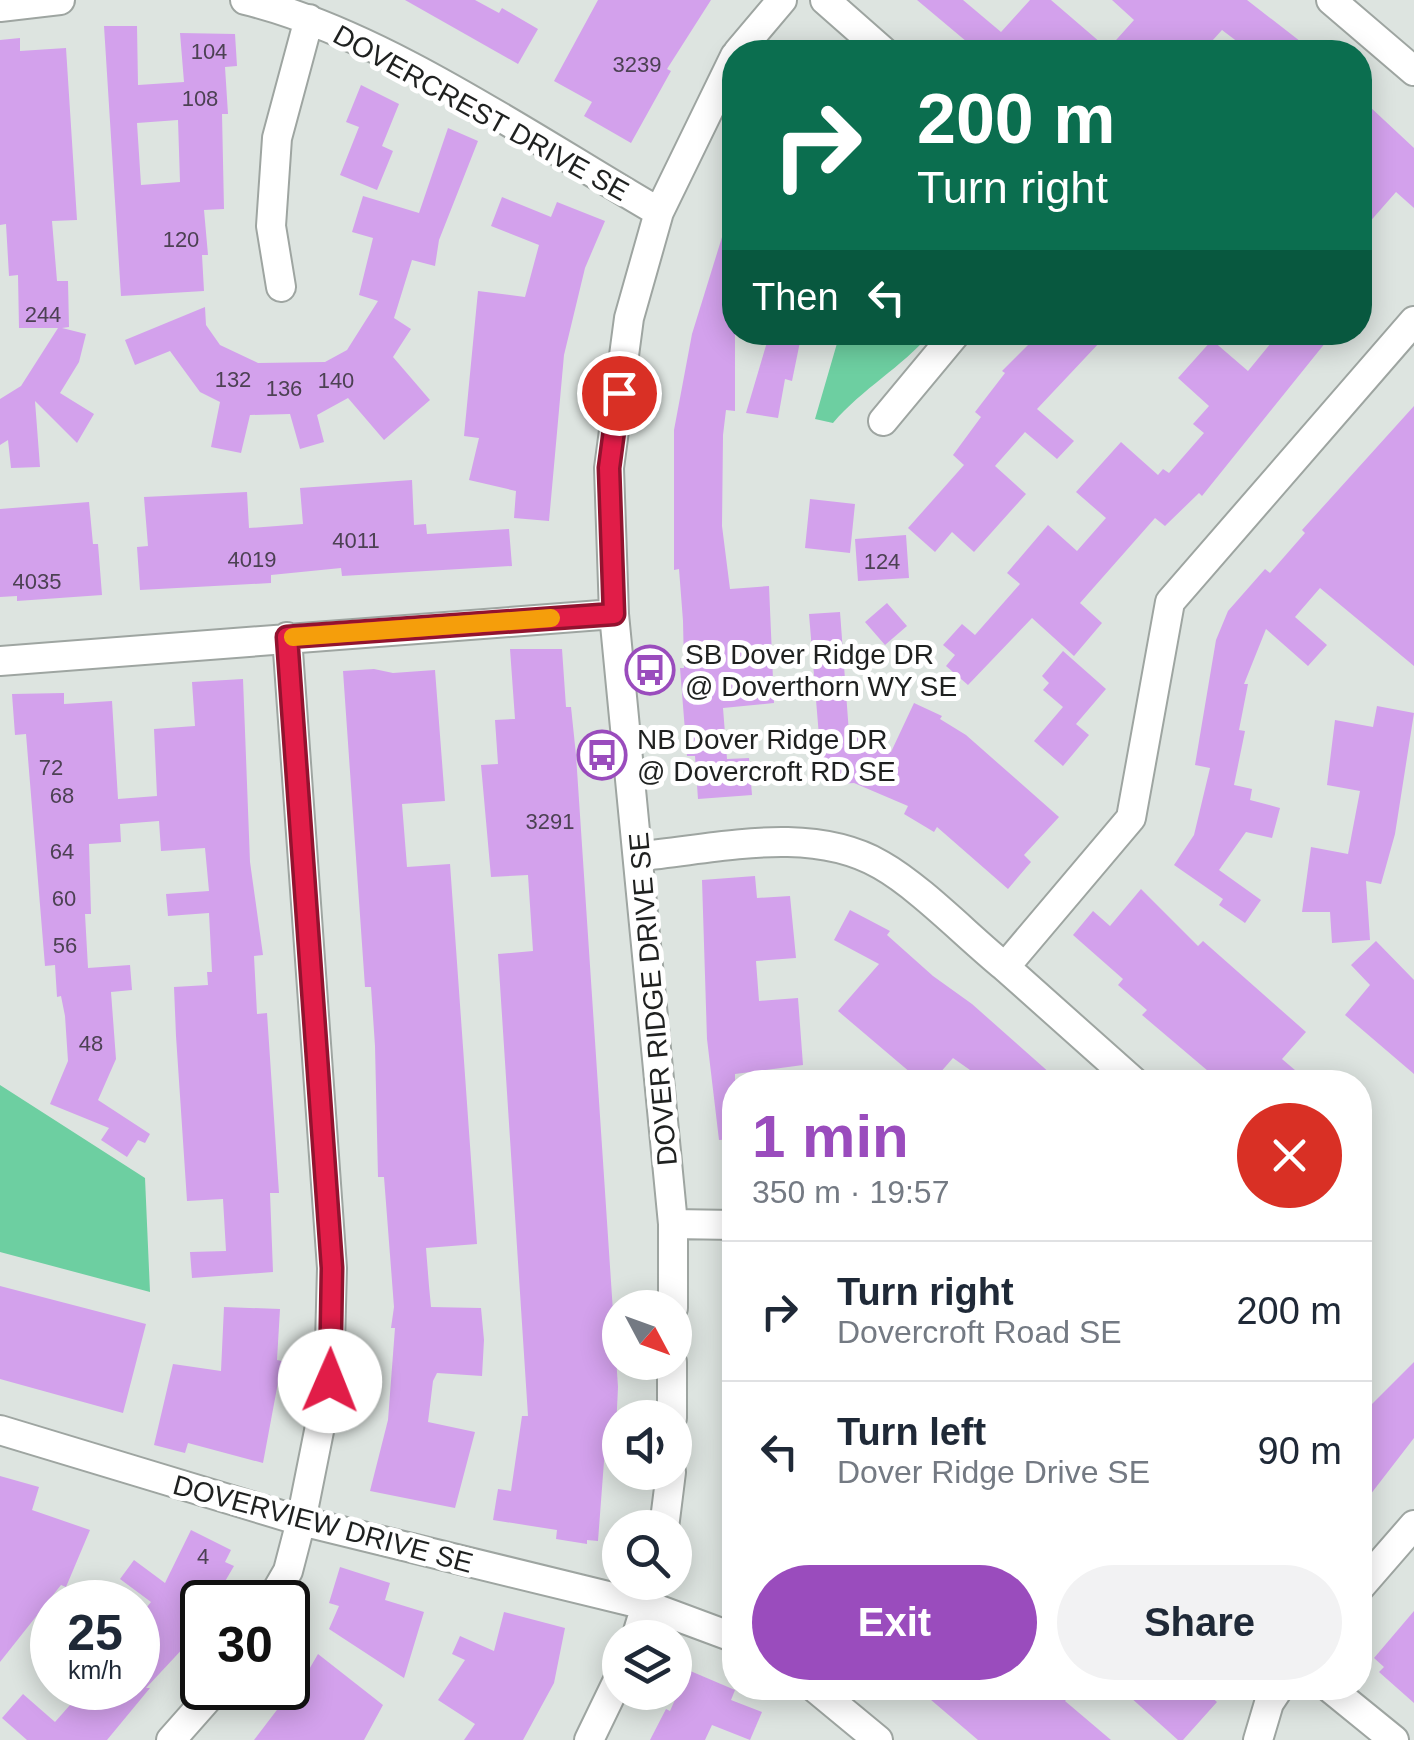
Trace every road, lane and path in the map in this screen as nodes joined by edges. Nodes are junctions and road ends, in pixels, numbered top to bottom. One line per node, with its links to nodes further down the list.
1 (60, 0): 6 (street)
2 (246, 0): 7 (street, DOVERCREST DRIVE SE)
3 (782, 0): 8 (street, DOVER RIDGE DRIVE SE)
4 (824, 0): 9 (street)
5 (1331, 0): 10 (street)
6 (0, 6)
7 (309, 20): 12 (street, DOVERCREST DRIVE SE); 13 (street)
8 (748, 40)
9 (870, 40)
10 (1414, 71)
11 (722, 83): 12 (street, DOVER RIDGE DRIVE SE)
12 (659, 212): 17 (street, DOVER RIDGE DRIVE SE)
13 (281, 287)
14 (1414, 321): 21 (street)
15 (945, 345): 16 (street)
16 (883, 421)
17 (614, 614): 18 (street); 20 (street, DOVER RIDGE DRIVE SE)
18 (287, 637): 19 (street); 27 (street)
19 (0, 661)
20 (640, 856): 21 (street); 23 (street, DOVER RIDGE DRIVE SE)
21 (1005, 966): 22 (street)
22 (1121, 1070)
23 (674, 1224): 24 (street); 25 (street, DOVER RIDGE DRIVE SE)
24 (722, 1225)
25 (673, 1290)
26 (0, 1430): 27 (street, DOVERVIEW DRIVE SE)
27 (302, 1521): 30 (street); 31 (street, DOVERVIEW DRIVE SE)
28 (1414, 1525): 29 (street)
29 (1372, 1573)
30 (283, 1580)
31 (602, 1584)
32 (662, 1600): 33 (street, DOVERVIEW DRIVE SE)
33 (722, 1631)
34 (830, 1700): 41 (street)
35 (1270, 1700): 42 (street)
36 (1345, 1700): 43 (street)
37 (198, 1710): 39 (street)
38 (604, 1710): 40 (street)
39 (172, 1740)
40 (589, 1740)
41 (878, 1740)
42 (1258, 1740)
43 (1394, 1740)

